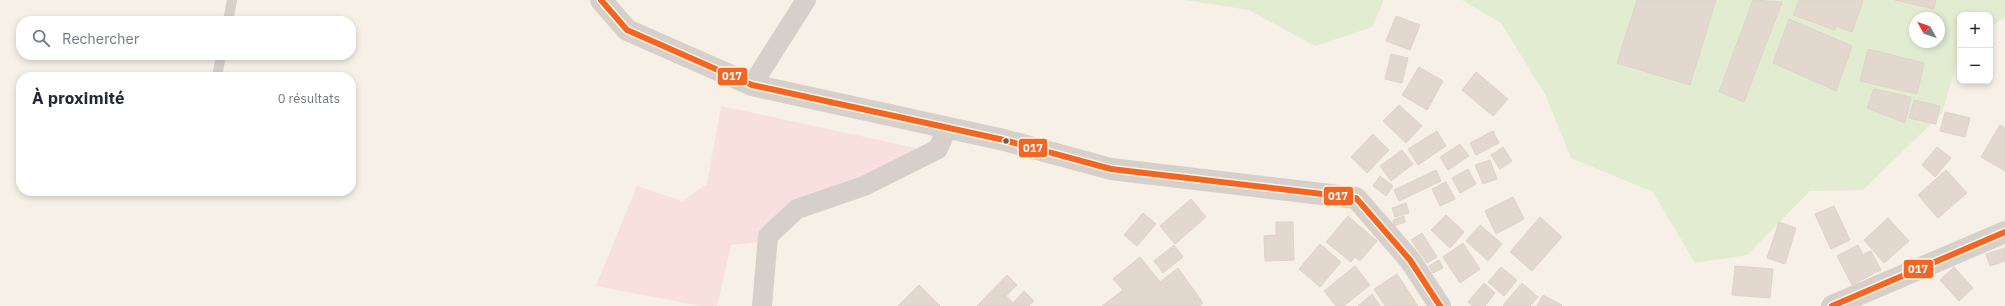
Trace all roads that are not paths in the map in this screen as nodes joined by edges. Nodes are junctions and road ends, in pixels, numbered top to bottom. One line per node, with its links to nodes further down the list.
1 (232, 0): 4 (lane)
2 (601, 0): 7 (street)
3 (806, 0): 7 (street)
4 (229, 16)
5 (220, 60): 6 (lane)
6 (218, 72)
7 (752, 85): 8 (street)
8 (946, 128): 11 (street); 12 (street)
9 (2005, 232): 10 (street)
10 (1872, 298): 13 (street)
11 (762, 306)
12 (1440, 306)
13 (1832, 306)

